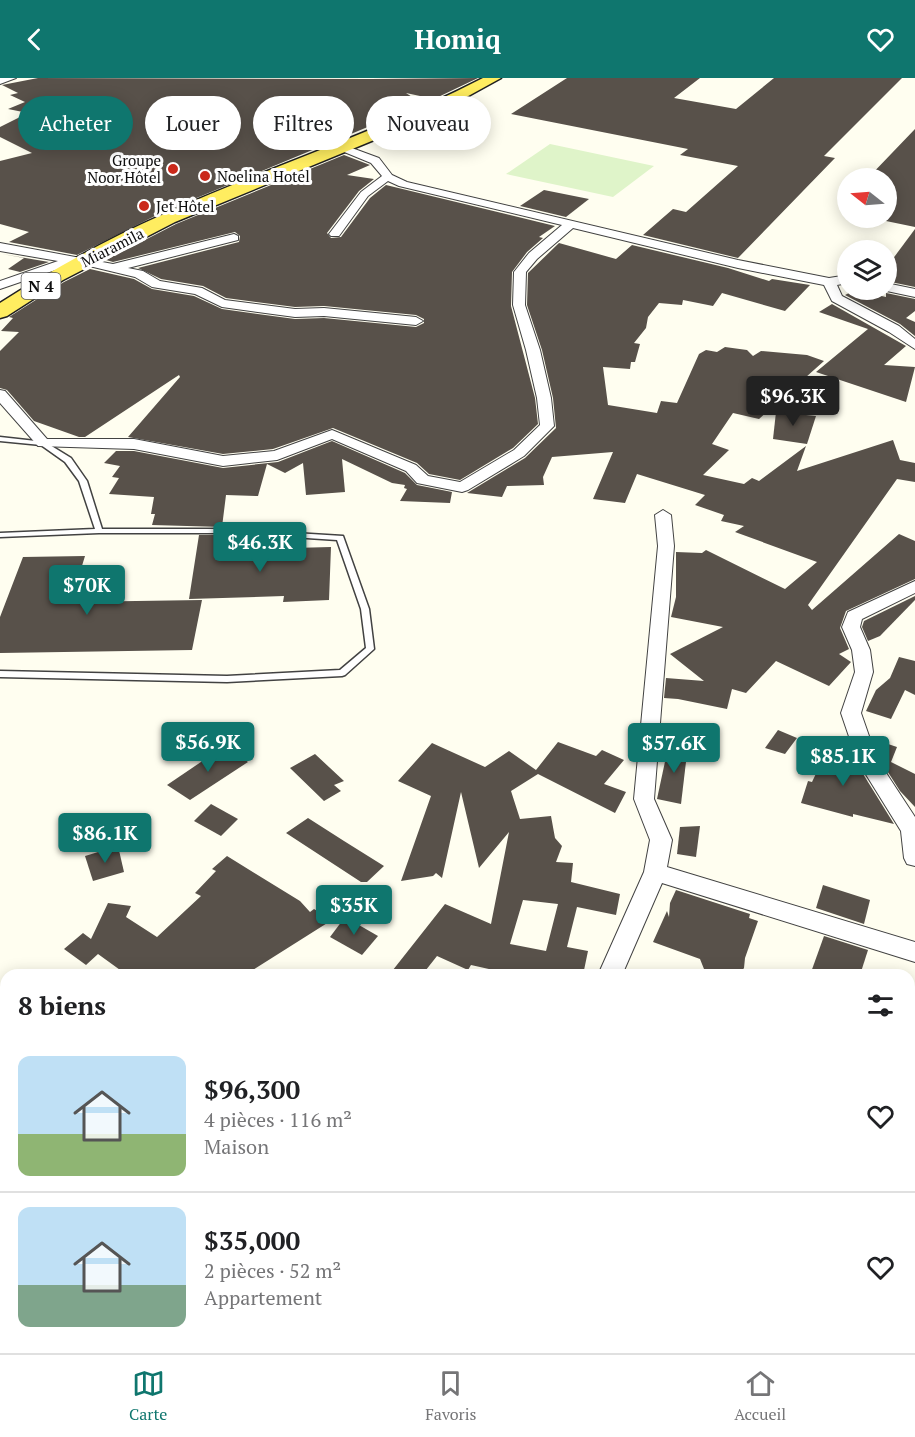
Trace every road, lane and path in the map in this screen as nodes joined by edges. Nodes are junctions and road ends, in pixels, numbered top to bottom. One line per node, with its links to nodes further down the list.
1 (11, 78): 3 (street)
2 (494, 78): 4 (main road, Miaramila / N 4)
3 (0, 81)
4 (354, 142)
5 (334, 150): 12 (main road, Miaramila / N 4)
6 (349, 150): 7 (street)
7 (388, 177): 8 (street); 9 (street)
8 (572, 224): 15 (street); 24 (street)
9 (335, 234)
10 (234, 238): 13 (street)
11 (0, 247): 12 (street)
12 (80, 261): 13 (street); 16 (street); 19 (main road, Miaramila / N 4)
13 (114, 268): 20 (street)
14 (837, 281): 15 (street)
15 (829, 282): 21 (street)
16 (0, 285)
17 (897, 289): 18 (street)
18 (915, 293)
19 (0, 312)
20 (416, 321)
21 (915, 345)
22 (0, 394): 24 (street)
23 (0, 439): 24 (lane)
24 (43, 443): 26 (lane)
25 (663, 515): 31 (street)
26 (99, 531): 27 (lane); 29 (lane)
27 (0, 535)
28 (915, 586): 30 (street)
29 (0, 674)
30 (915, 858)
31 (655, 872): 32 (street); 33 (street)
32 (915, 952)
33 (614, 969)

